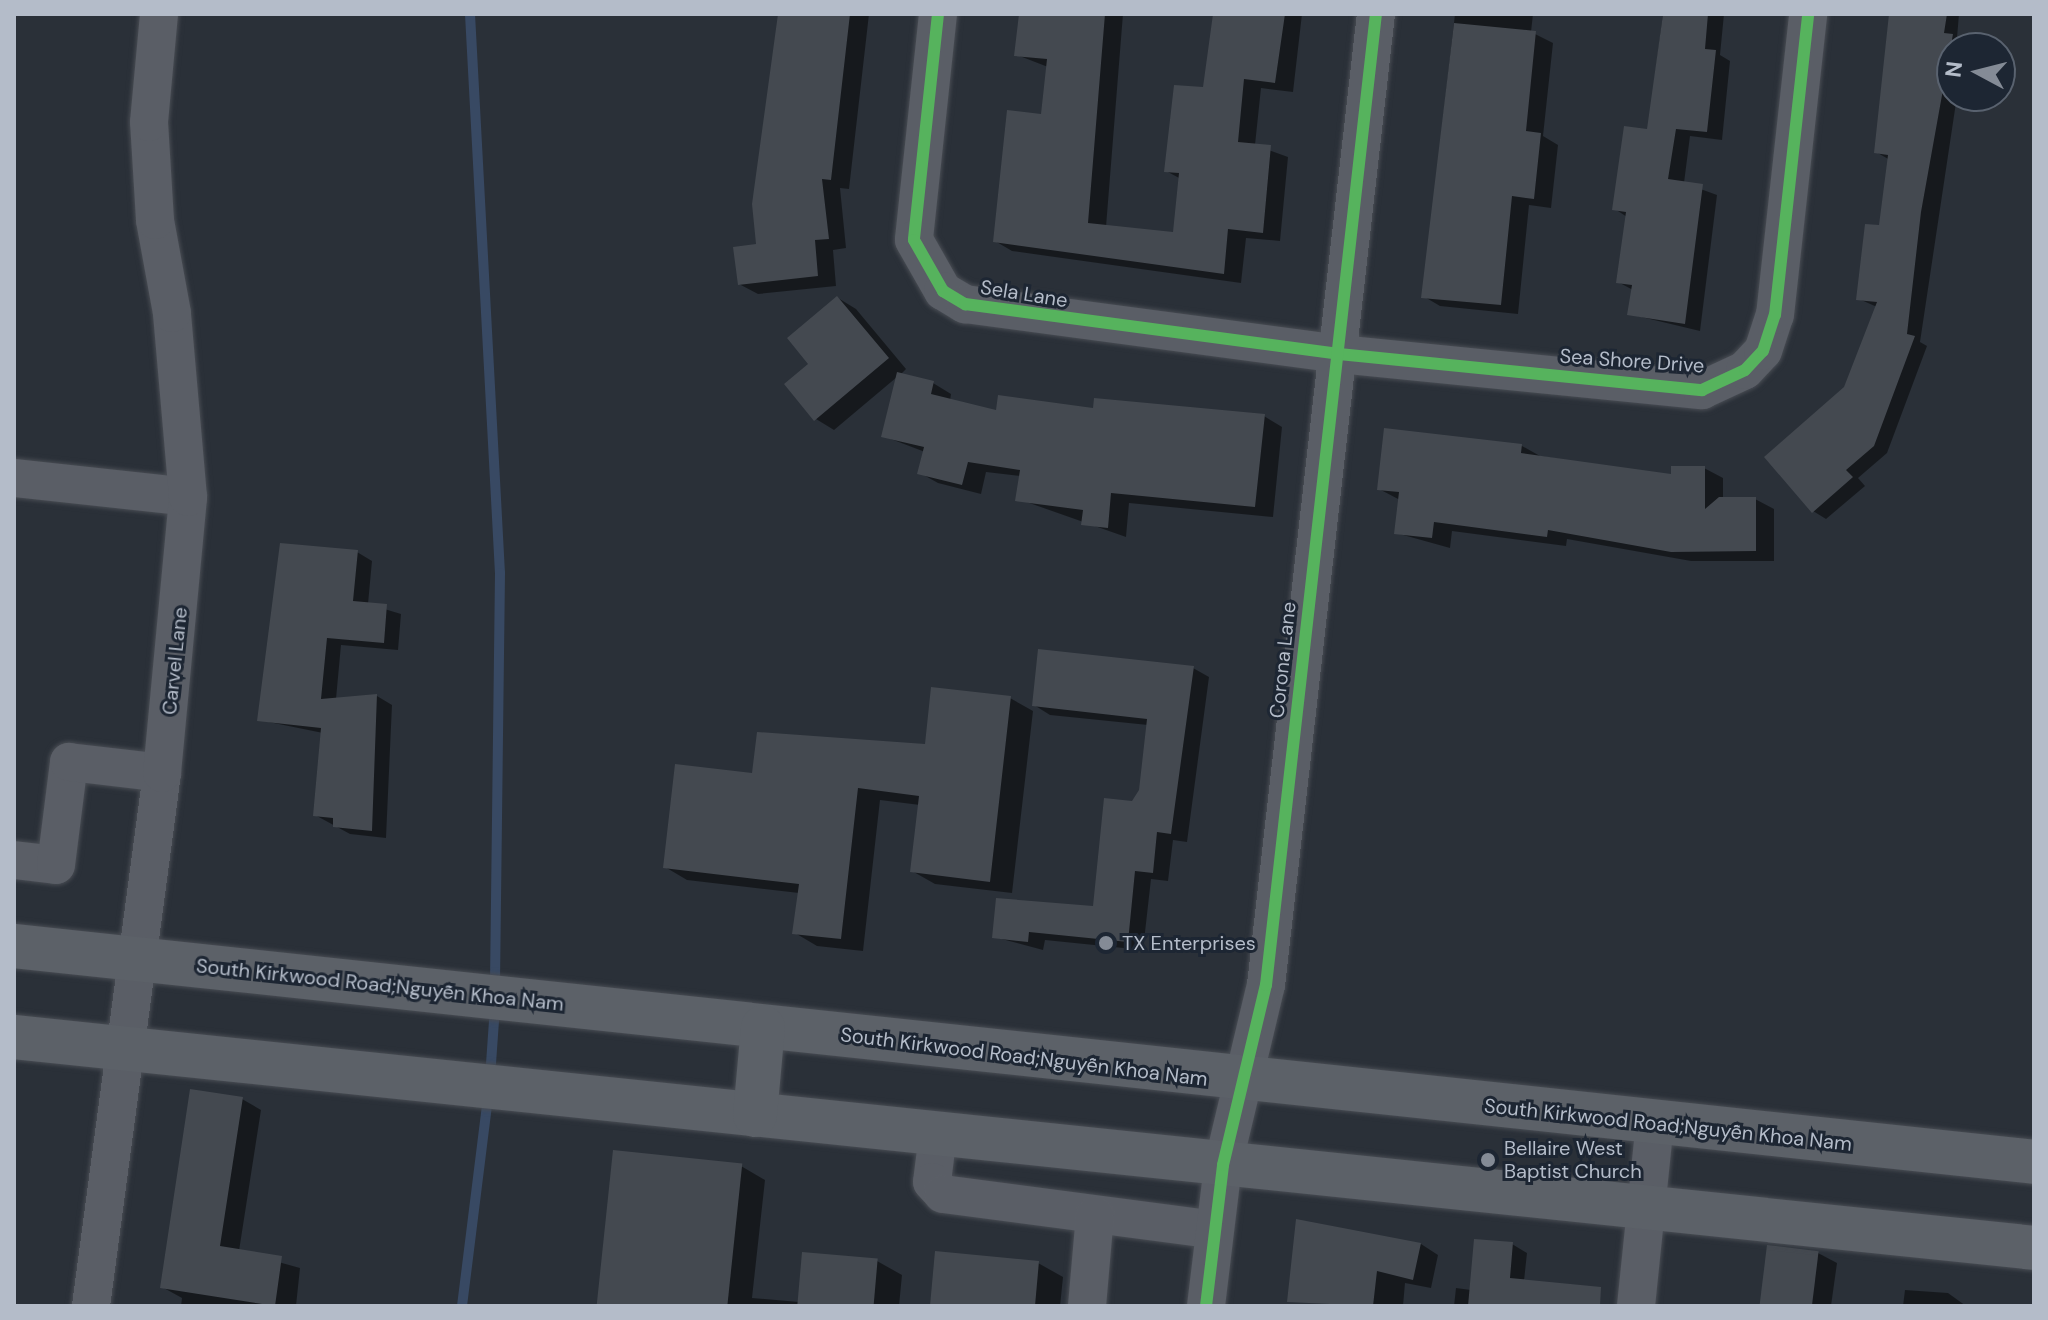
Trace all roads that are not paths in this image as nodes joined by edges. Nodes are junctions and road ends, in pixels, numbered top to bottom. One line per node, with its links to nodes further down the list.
1 (159, 14): 7 (street, Carvel Lane)
2 (938, 14): 5 (street, Sela Lane)
3 (1376, 14): 5 (street, Corona Lane)
4 (1808, 14): 5 (street, Sea Shore Drive)
5 (1339, 354): 15 (street, Corona Lane)
6 (14, 478): 7 (street)
7 (188, 497): 8 (street, Carvel Lane)
8 (162, 773): 9 (street); 11 (street, Carvel Lane)
9 (14, 860)
10 (14, 946): 11 (main road, South Kirkwood Road;Nguyễn Khoa Nam)
11 (140, 958): 12 (main road, South Kirkwood Road;Nguyễn Khoa Nam); 14 (street, Carvel Lane)
12 (763, 1027): 15 (main road, South Kirkwood Road;Nguyễn Khoa Nam); 16 (main road)
13 (14, 1037): 14 (main road)
14 (128, 1049): 16 (main road); 25 (street, Carvel Lane)
15 (1247, 1083): 17 (main road, South Kirkwood Road;Nguyễn Khoa Nam); 20 (street, Corona Lane)
16 (755, 1115): 18 (main road)
17 (1655, 1123): 19 (main road, South Kirkwood Road;Nguyễn Khoa Nam); 21 (street)
18 (938, 1134): 20 (main road); 22 (street)
19 (2034, 1162)
20 (1223, 1165): 21 (main road); 23 (street, Corona Lane)
21 (1646, 1210): 24 (main road); 28 (street)
22 (1095, 1215): 23 (street); 26 (street)
23 (1215, 1230): 27 (street, Corona Lane)
24 (2034, 1248)
25 (91, 1306)
26 (1087, 1306)
27 (1206, 1306)
28 (1636, 1306)

